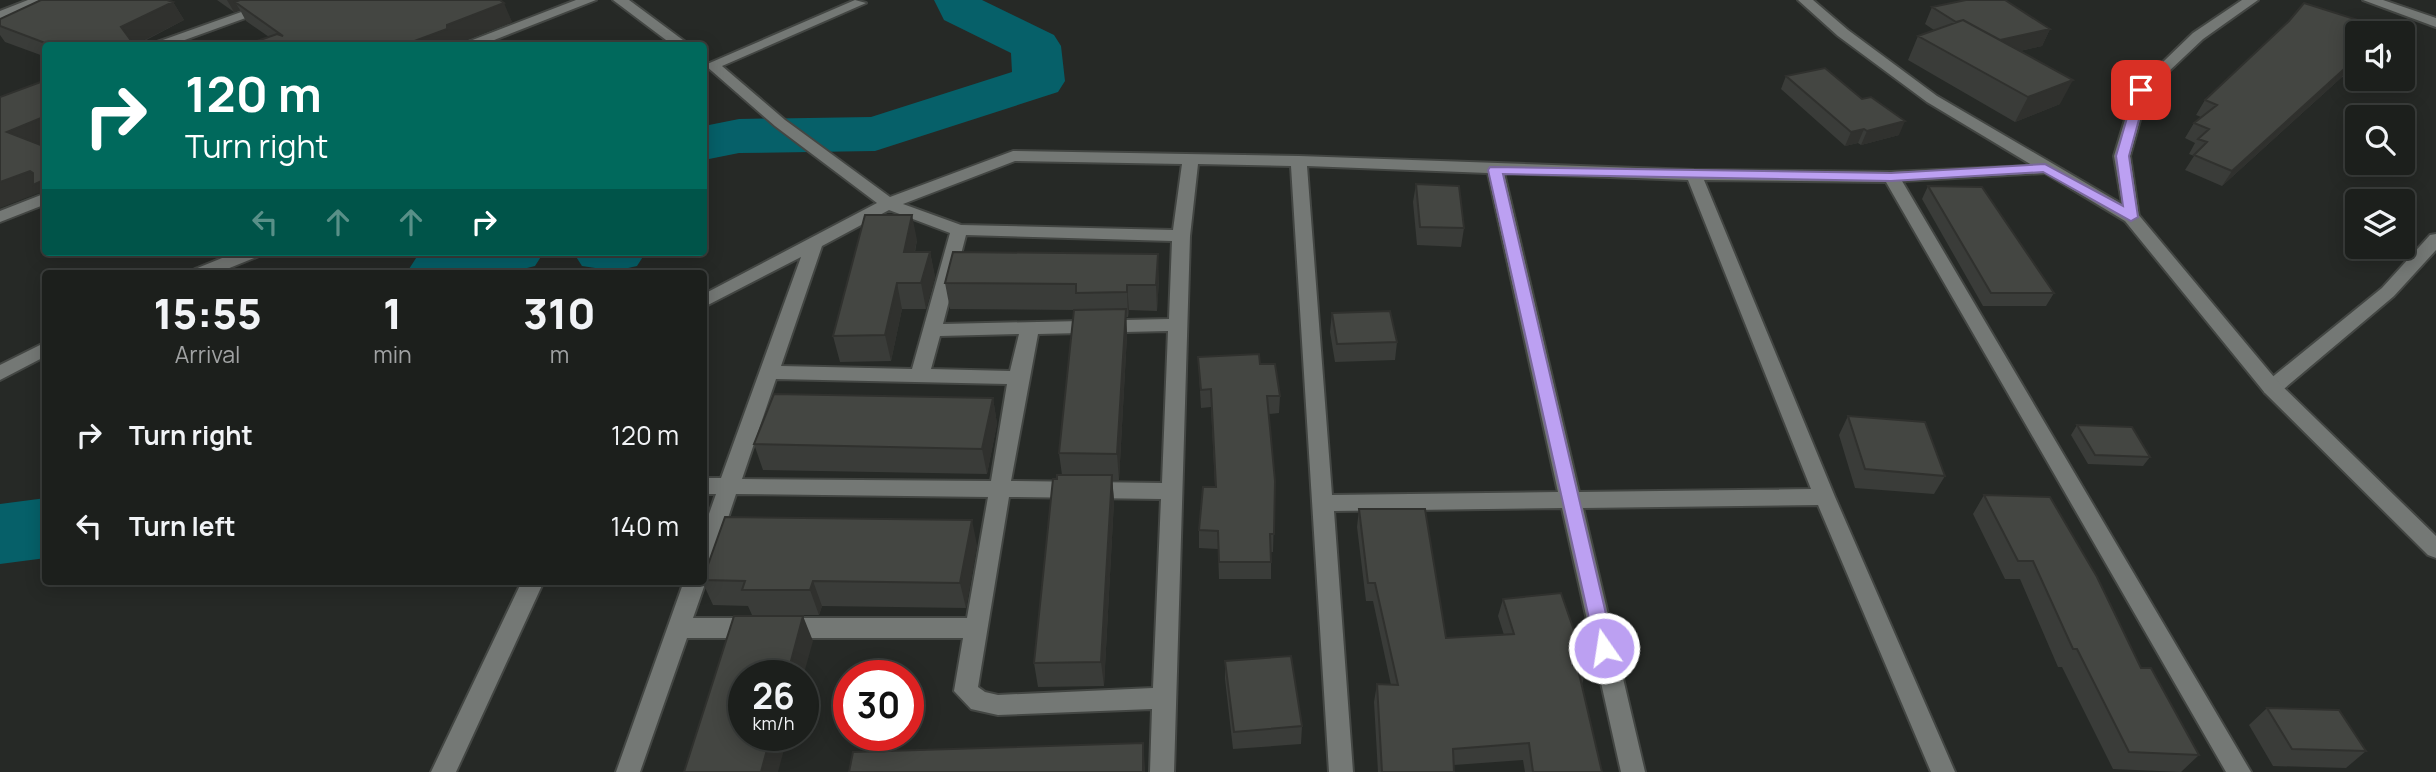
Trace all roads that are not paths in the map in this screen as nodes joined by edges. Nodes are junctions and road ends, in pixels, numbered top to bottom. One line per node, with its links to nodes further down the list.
1 (40, 0): 9 (street)
2 (288, 0): 11 (street)
3 (589, 0): 12 (street)
4 (620, 0): 13 (street)
5 (1805, 0): 19 (street)
6 (2251, 0): 26 (street)
7 (2370, 0): 10 (street)
8 (859, 4): 14 (street)
9 (0, 16)
10 (2436, 23)
11 (165, 42)
12 (475, 42)
13 (678, 42)
14 (707, 64)
15 (707, 65): 16 (street)
16 (832, 160): 24 (street)
17 (1191, 160): 18 (street); 24 (street); 28 (street)
18 (1299, 161): 20 (street); 49 (street)
19 (2045, 168): 22 (street); 26 (street)
20 (1495, 170): 21 (street); 48 (street)
21 (1694, 175): 22 (street); 47 (street)
22 (1891, 177): 63 (street)
23 (42, 200): 25 (street)
24 (888, 204): 27 (street); 30 (street)
25 (0, 217)
26 (2131, 217): 42 (street)
27 (959, 230): 28 (street); 36 (street)
28 (1181, 236): 34 (street)
29 (2436, 239): 42 (street)
30 (814, 244): 33 (street); 38 (street)
31 (243, 256): 32 (street)
32 (208, 270)
33 (707, 299)
34 (1178, 325): 35 (street); 46 (street)
35 (1030, 328): 36 (street); 41 (street)
36 (933, 330): 40 (street)
37 (42, 350): 39 (street)
38 (769, 372): 40 (street); 44 (street)
39 (0, 373)
40 (920, 376): 41 (street)
41 (1018, 378): 45 (street)
42 (2272, 388): 51 (street)
43 (707, 486): 44 (street)
44 (728, 487): 45 (street); 50 (street)
45 (1000, 489): 46 (street); 55 (street)
46 (1172, 491): 56 (street)
47 (1825, 497): 48 (street); 62 (street)
48 (1569, 499): 49 (street); 61 (street)
49 (1324, 503): 60 (street)
50 (707, 548)
51 (2436, 549)
52 (531, 585): 57 (street)
53 (694, 585): 54 (street)
54 (679, 628): 55 (street); 58 (street)
55 (978, 628): 56 (street)
56 (1165, 698): 59 (street)
57 (443, 772)
58 (628, 772)
59 (1162, 772)
60 (1341, 772)
61 (1633, 772)
62 (1943, 772)
63 (2239, 772)

